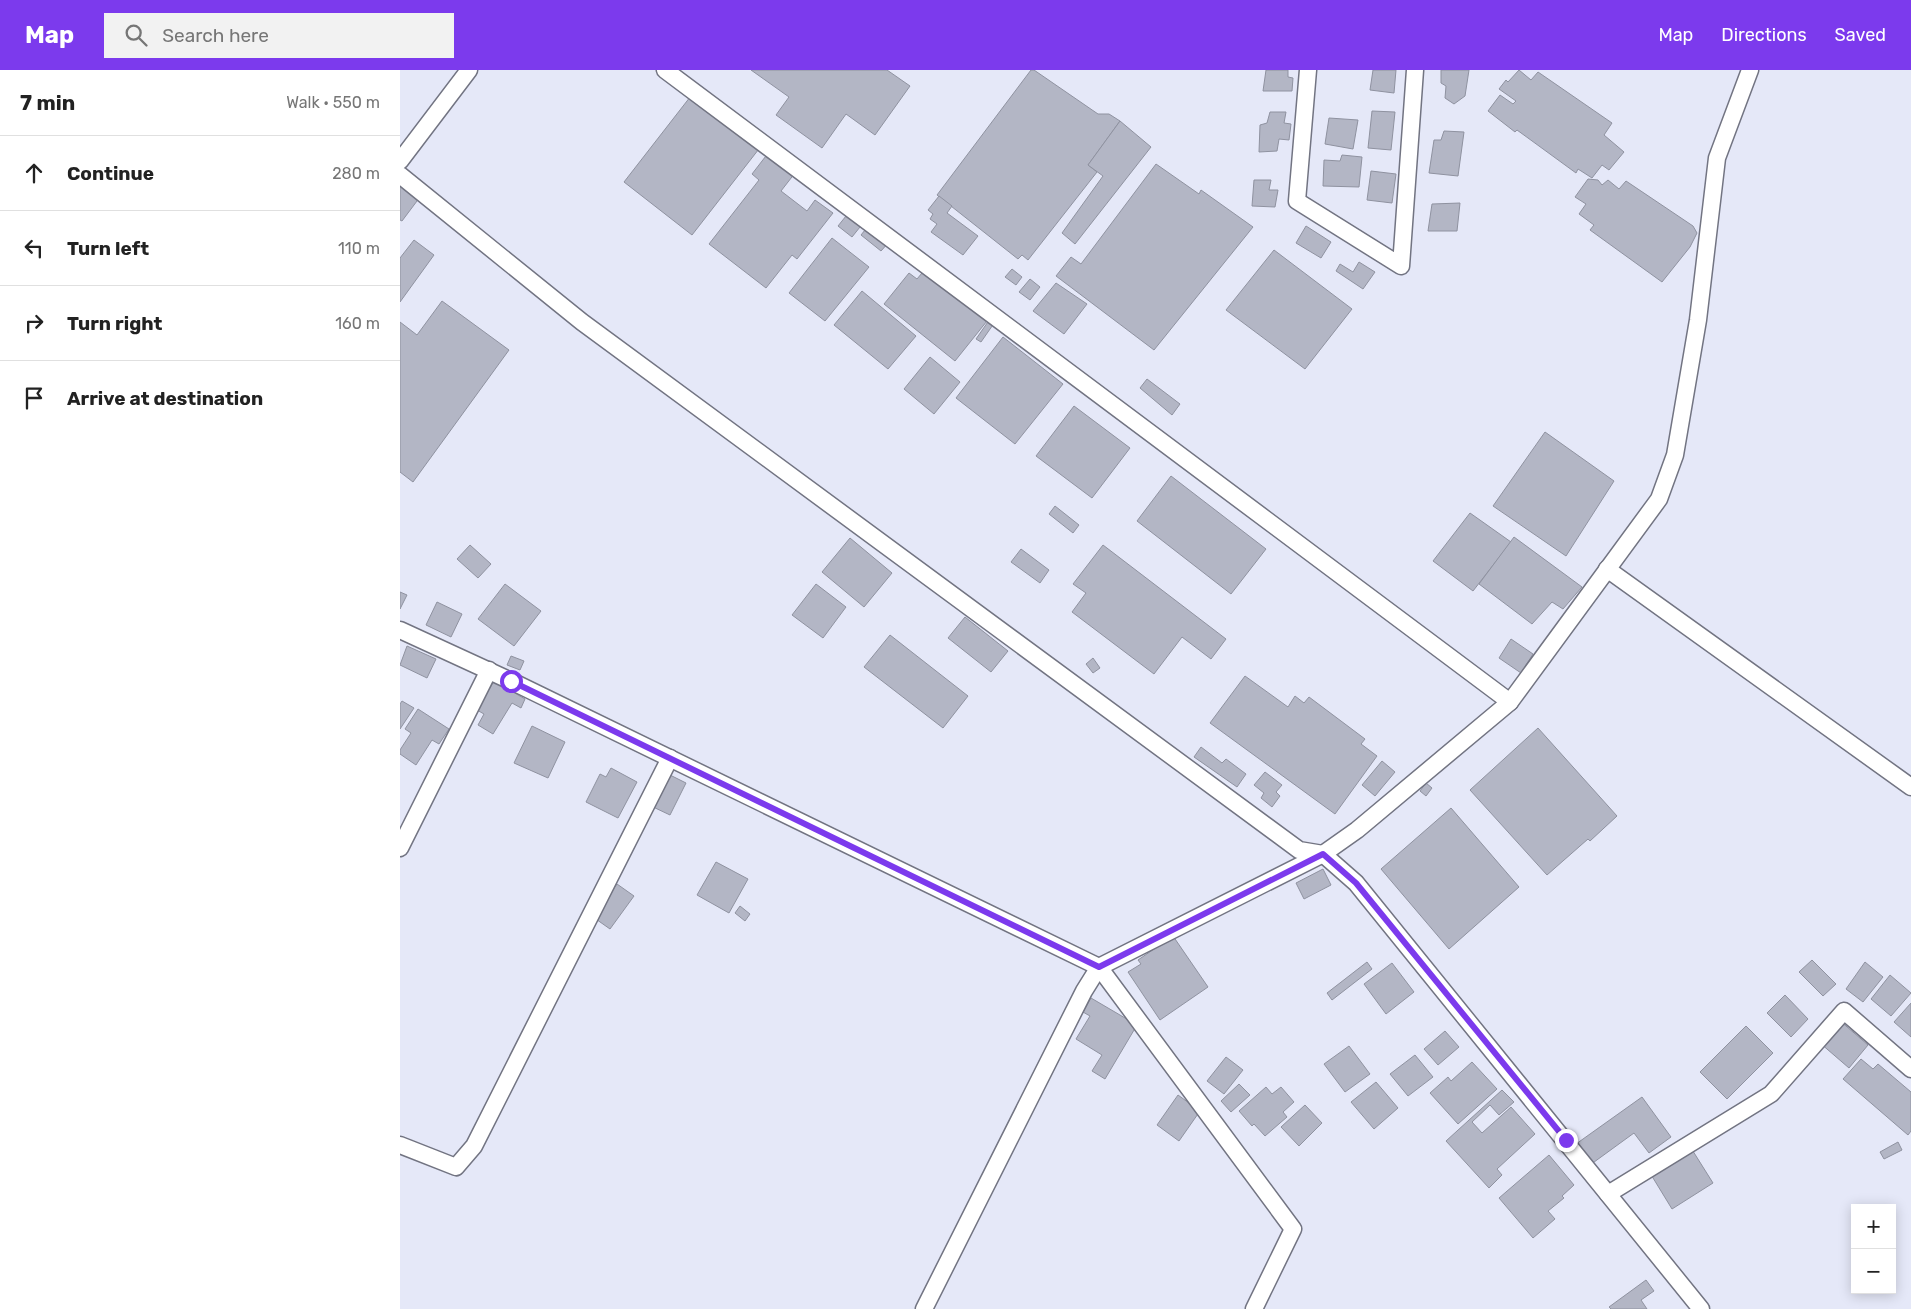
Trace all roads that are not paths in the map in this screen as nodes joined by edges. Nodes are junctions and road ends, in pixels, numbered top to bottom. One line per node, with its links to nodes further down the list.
1 (468, 70): 6 (street)
2 (666, 70): 11 (street)
3 (1308, 70): 4 (street)
4 (1415, 70)
5 (1750, 70): 8 (street)
6 (400, 161)
7 (400, 175): 15 (street)
8 (1607, 569): 11 (street); 13 (street)
9 (400, 630): 10 (street)
10 (489, 670): 12 (street); 14 (street)
11 (1510, 702): 15 (street)
12 (670, 758): 16 (street); 18 (street)
13 (1911, 787)
14 (400, 848)
15 (1323, 854): 16 (street); 19 (street)
16 (1099, 967): 20 (street); 21 (street)
17 (1911, 1070): 19 (street)
18 (400, 1145)
19 (1608, 1194): 22 (street)
20 (924, 1309)
21 (1254, 1309)
22 (1701, 1309)

